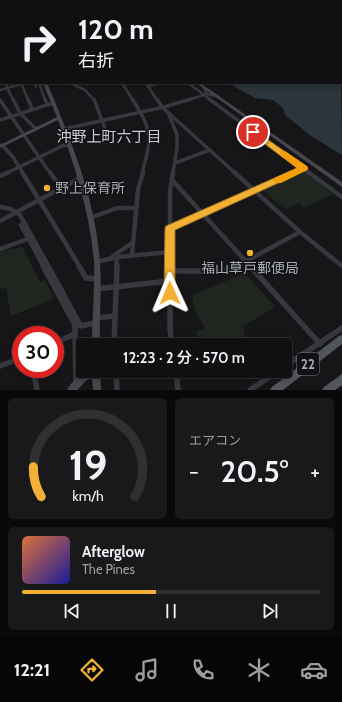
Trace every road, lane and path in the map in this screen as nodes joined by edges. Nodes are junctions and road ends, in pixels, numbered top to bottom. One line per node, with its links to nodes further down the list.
1 (5, 84): 12 (street)
2 (20, 84): 12 (street)
3 (23, 84): 19 (street)
4 (40, 84): 17 (street)
5 (45, 84): 17 (street)
6 (72, 84): 26 (street)
7 (123, 84): 20 (street)
8 (148, 84): 18 (street)
9 (190, 84): 14 (street)
10 (200, 84): 11 (street)
11 (204, 87): 14 (street); 15 (street)
12 (7, 88): 13 (street); 22 (street)
13 (0, 90)
14 (205, 94): 15 (street); 18 (street); 37 (street)
15 (218, 98): 41 (street)
16 (0, 100): 23 (street)
17 (50, 104): 19 (street); 24 (street)
18 (162, 107): 20 (street); 21 (street)
19 (32, 109): 22 (street)
20 (140, 111): 26 (street); 47 (street)
21 (168, 112): 33 (street); 35 (street)
22 (20, 113): 23 (street); 27 (street)
23 (11, 116): 25 (street); 29 (street)
24 (59, 118): 27 (street); 28 (street)
25 (0, 120)
26 (102, 120): 28 (street); 30 (street)
27 (36, 129): 29 (street)
28 (64, 129): 31 (street)
29 (24, 135): 32 (street); 34 (street)
30 (108, 137)
31 (70, 144): 34 (street); 39 (street)
32 (1, 146): 36 (street)
33 (210, 150): 35 (street); 43 (street)
34 (39, 157): 36 (street); 42 (street)
35 (174, 163): 40 (street)
36 (19, 167): 38 (street); 45 (street)
37 (304, 168): 43 (street); 44 (street)
38 (0, 176)
39 (80, 178): 42 (street); 50 (street)
40 (172, 180): 49 (street); 53 (street)
41 (342, 185)
42 (60, 187): 45 (street)
43 (255, 191): 49 (street); 54 (street)
44 (342, 197)
45 (39, 199): 48 (street); 66 (street)
46 (0, 207): 48 (street)
47 (136, 208): 50 (street); 56 (street)
48 (18, 212): 51 (street); 52 (street)
49 (203, 214): 53 (street); 63 (street)
50 (90, 218): 62 (street)
51 (0, 221)
52 (24, 223): 55 (street); 72 (street)
53 (170, 228): 58 (street)
54 (300, 232): 63 (street); 64 (street)
55 (28, 239): 57 (street); 72 (street)
56 (132, 243): 59 (street); 61 (street)
57 (0, 249)
58 (170, 252): 59 (street); 65 (street)
59 (132, 255): 60 (street)
60 (116, 257): 61 (street); 68 (street)
61 (110, 258): 62 (street)
62 (96, 262): 66 (street)
63 (246, 263): 65 (street); 80 (street)
64 (342, 266)
65 (169, 271): 67 (street)
66 (97, 279): 69 (street)
67 (170, 281): 68 (street); 77 (street)
68 (115, 287): 69 (street); 70 (street)
69 (96, 289): 71 (street)
70 (114, 316): 71 (street); 76 (street)
71 (96, 321): 72 (street); 75 (street)
72 (78, 326): 74 (street)
73 (342, 328): 80 (street)
74 (75, 334): 78 (street); 92 (street)
75 (96, 338)
76 (114, 338)
77 (171, 338)
78 (64, 339)
79 (341, 342): 91 (main road, 22)
80 (320, 344): 82 (street)
81 (12, 361): 83 (street)
82 (292, 362)
83 (0, 366)
84 (35, 378): 93 (street)
85 (83, 378): 92 (street)
86 (96, 378): 94 (street)
87 (116, 378): 95 (street)
88 (177, 378): 96 (street)
89 (268, 378): 97 (street)
90 (342, 379): 99 (main road, 22)
91 (286, 380): 98 (main road, 22)
92 (74, 388)
93 (37, 390)
94 (97, 390)
95 (117, 390)
96 (178, 390)
97 (250, 390)
98 (275, 390)
99 (327, 390)

